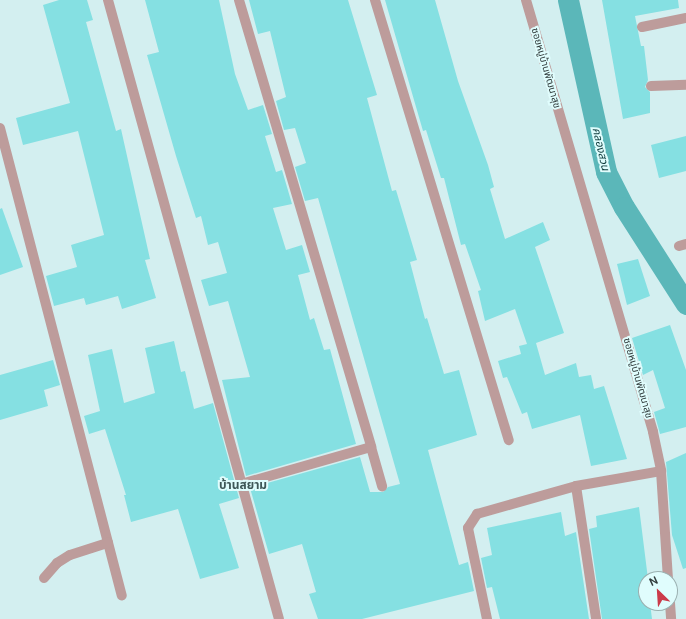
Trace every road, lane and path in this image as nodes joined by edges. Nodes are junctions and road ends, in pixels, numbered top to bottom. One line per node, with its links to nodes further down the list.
1 (108, 0): 13 (street)
2 (239, 0): 11 (street)
3 (375, 0): 10 (street)
4 (526, 0): 12 (street, ซอยหมู่บ้านพัฒนาสุข)
5 (686, 18): 6 (street)
6 (642, 27)
7 (686, 85): 8 (street)
8 (651, 86)
9 (0, 128): 16 (street)
10 (509, 440)
11 (371, 447): 13 (street); 14 (street)
12 (661, 471): 15 (street); 17 (street, ซอยหมู่บ้านพัฒนาสุข)
13 (241, 484): 20 (street)
14 (382, 486)
15 (576, 486): 21 (street); 22 (street)
16 (108, 543): 18 (street); 19 (street)
17 (667, 571)
18 (44, 578)
19 (122, 595)
20 (278, 619)
21 (487, 619)
22 (596, 619)

